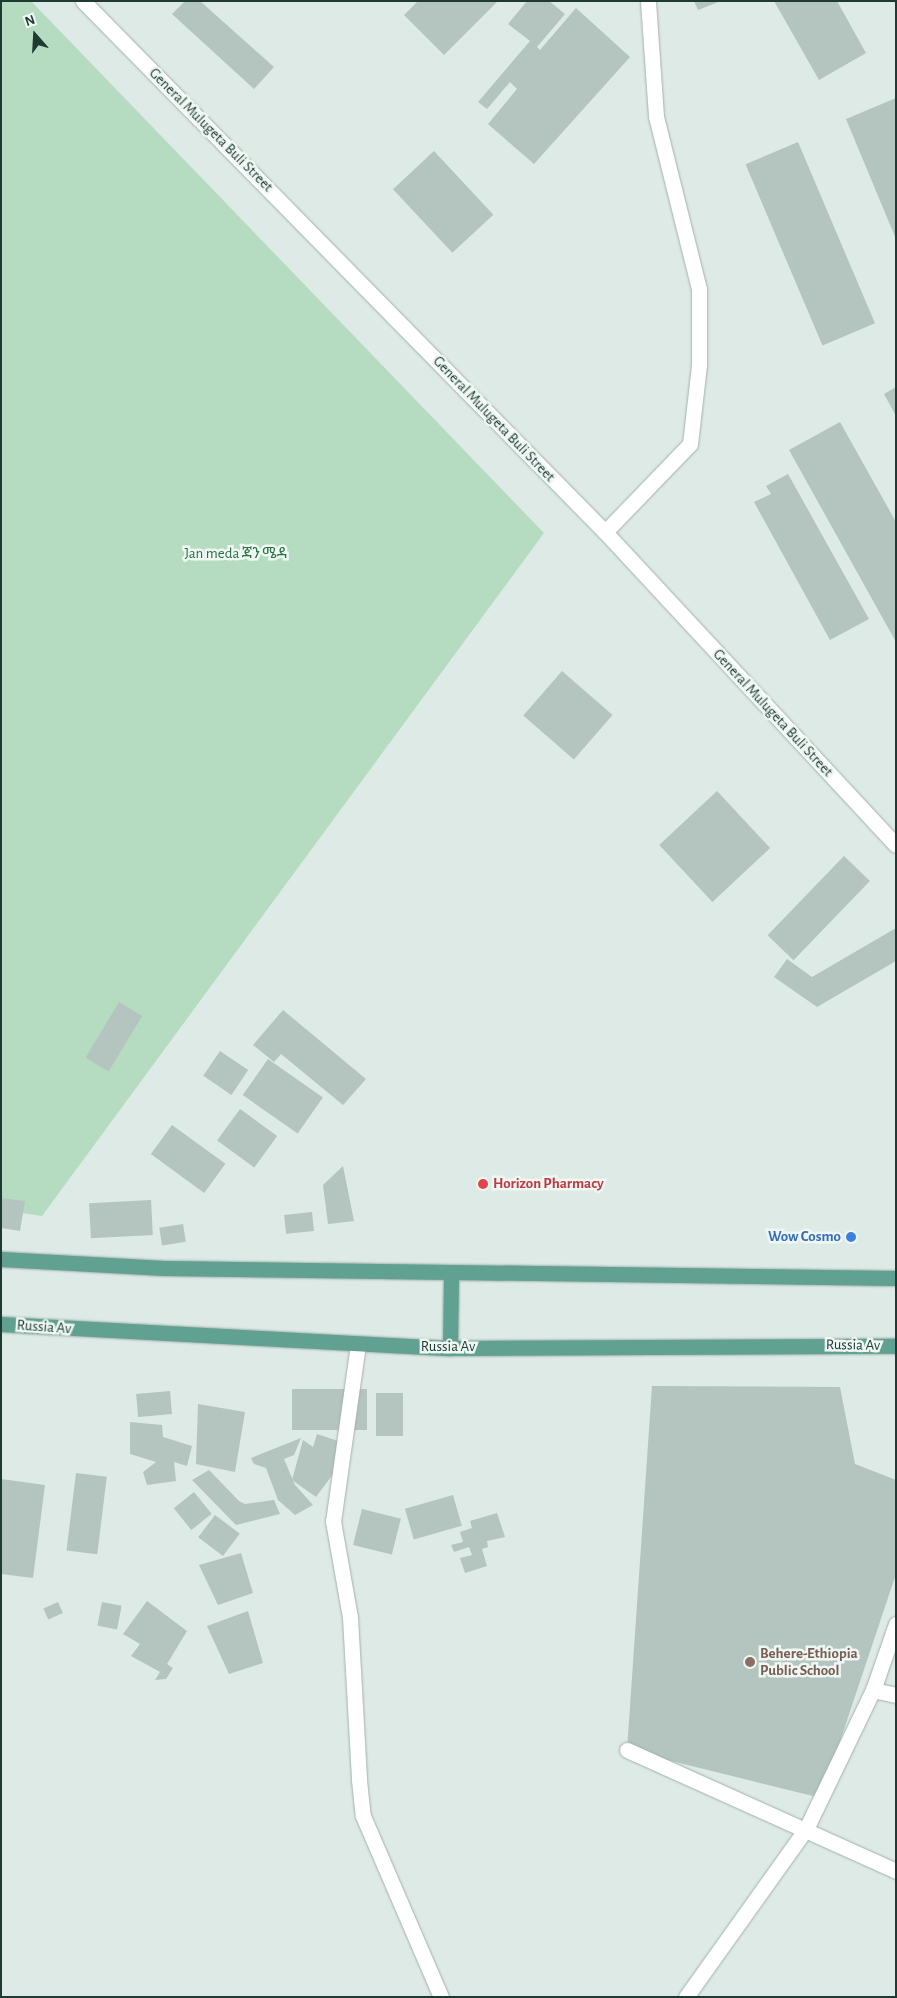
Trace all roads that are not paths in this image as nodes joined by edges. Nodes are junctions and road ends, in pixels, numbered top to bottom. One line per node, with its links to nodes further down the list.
1 (83, 1): 3 (street, General Mulugeta Buli Street)
2 (648, 1): 3 (street)
3 (605, 532): 4 (street, General Mulugeta Buli Street)
4 (896, 845)
5 (1, 1258): 6 (main road)
6 (451, 1273): 7 (main road); 11 (main road)
7 (896, 1278)
8 (1, 1324): 9 (main road, Russia Av)
9 (358, 1344): 11 (main road, Russia Av); 18 (street)
10 (896, 1346): 11 (main road, Russia Av)
11 (450, 1348)
12 (896, 1624): 13 (street)
13 (873, 1690): 14 (street); 16 (street)
14 (896, 1695)
15 (627, 1750): 16 (street)
16 (806, 1829): 17 (street); 19 (street)
17 (896, 1871)
18 (441, 1997)
19 (686, 1997)

